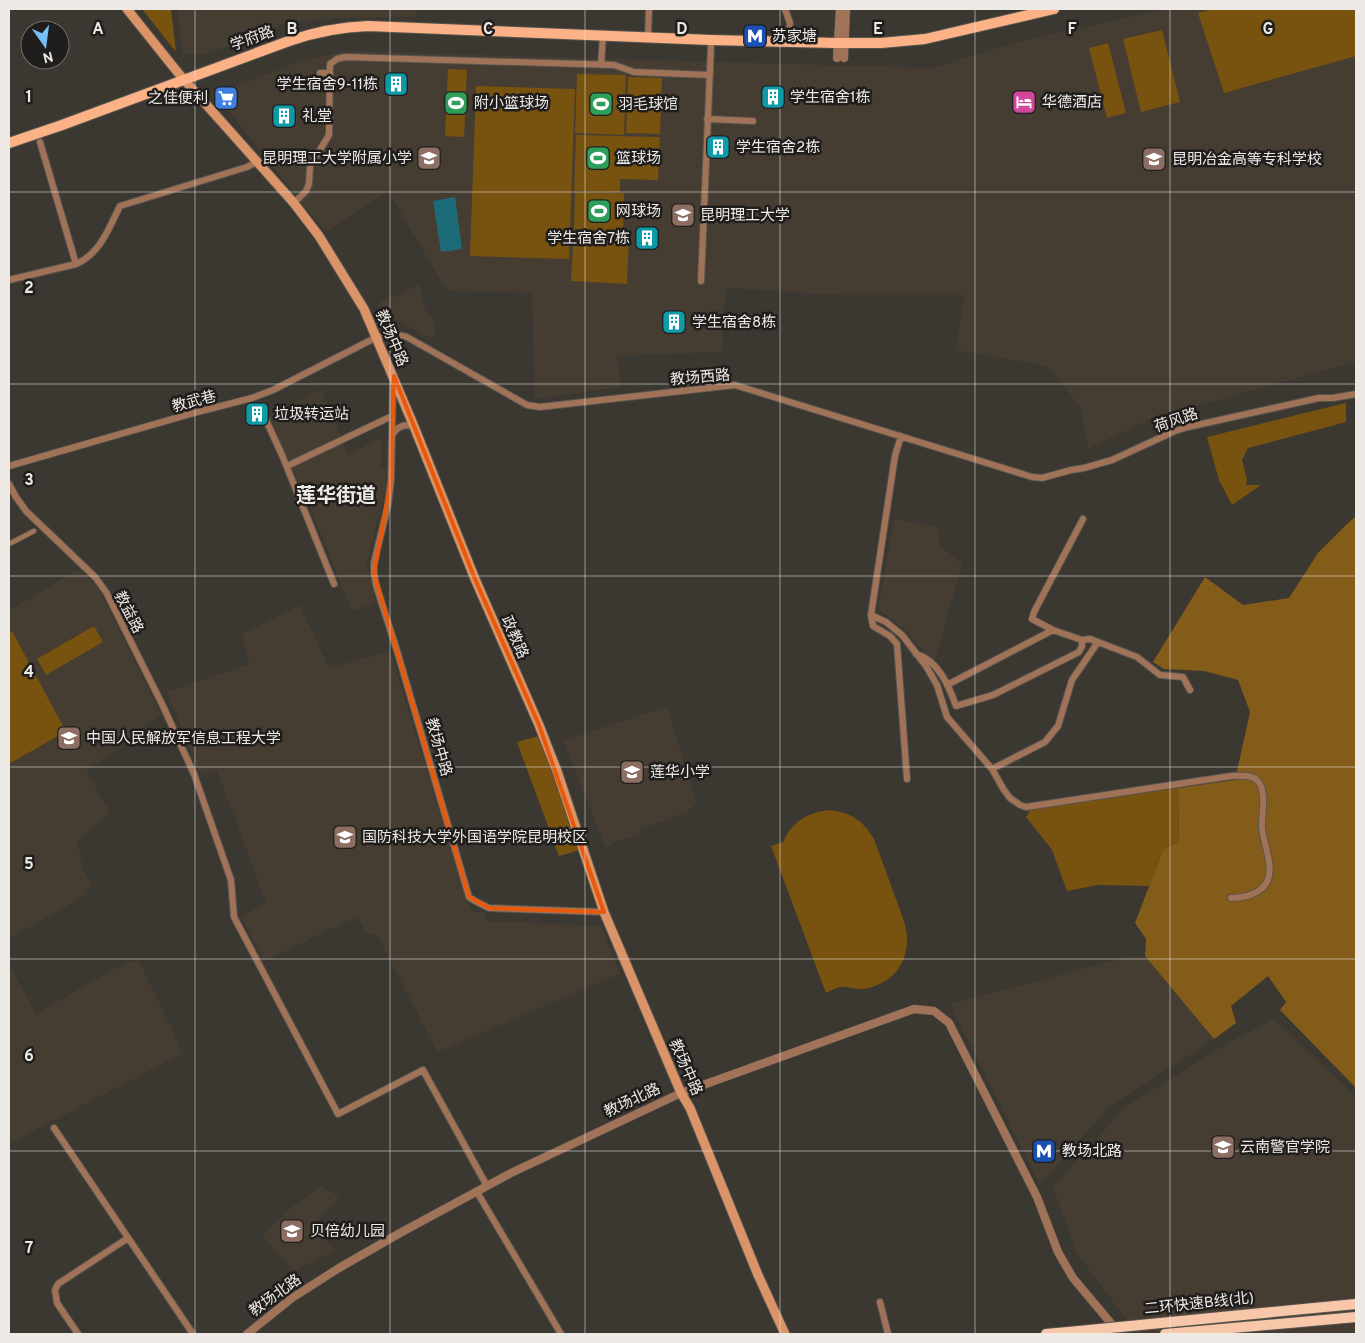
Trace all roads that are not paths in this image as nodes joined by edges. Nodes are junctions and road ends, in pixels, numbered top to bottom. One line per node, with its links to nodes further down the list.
1 (126, 9): 17 (main road, 教场中路)
2 (649, 9): 8 (street)
3 (785, 9): 9 (street)
4 (840, 9): 10 (street)
5 (846, 9): 10 (street)
6 (1054, 9): 10 (main road, 学府路)
7 (603, 35): 8 (main road, 学府路); 13 (street); 17 (main road, 学府路)
8 (648, 36): 9 (main road, 学府路)
9 (788, 41): 10 (main road, 学府路)
10 (841, 43): 12 (street)
11 (711, 46): 16 (street)
12 (841, 58)
13 (601, 65): 15 (street); 16 (street)
14 (320, 73): 15 (street)
15 (330, 73): 23 (street)
16 (710, 76): 18 (street)
17 (184, 80): 21 (main road, 学府路); 22 (main road, 教场中路)
18 (707, 119): 19 (street); 26 (street)
19 (753, 120)
20 (40, 142): 24 (street)
21 (9, 143)
22 (257, 162): 24 (street); 27 (main road, 教场中路)
23 (298, 199)
24 (76, 264): 25 (street)
25 (9, 280)
26 (701, 281)
27 (377, 336): 28 (main road, 教场中路); 34 (street, 教场西路); 35 (street, 教武巷)
28 (394, 376): 30 (street, 教场中路); 32 (main road, 政教路)
29 (1356, 394): 37 (street, 荷风路)
30 (392, 416): 33 (street, 教场中路); 36 (street)
31 (266, 420): 36 (street)
32 (414, 426): 33 (street); 53 (main road, 政教路)
33 (391, 436): 53 (street, 教场中路)
34 (901, 436): 37 (street, 教场西路); 43 (street)
35 (9, 466)
36 (287, 466): 42 (street)
37 (1032, 477)
38 (9, 484): 56 (street, 教益路)
39 (1083, 519): 44 (street)
40 (34, 531): 41 (street)
41 (9, 544)
42 (334, 584)
43 (871, 614): 47 (street); 51 (street)
44 (1053, 630): 45 (street); 48 (street)
45 (1082, 640): 46 (street); 48 (street)
46 (1098, 642): 49 (street); 50 (street)
47 (916, 654): 48 (street); 50 (street)
48 (946, 685)
49 (1190, 690)
50 (992, 769): 52 (street)
51 (907, 779)
52 (1231, 898)
53 (604, 912): 54 (main road, 教场中路)
54 (681, 1093): 56 (street, 教场北路); 66 (main road, 教场中路); 69 (street, 教场北路)
55 (54, 1128): 58 (street)
56 (487, 1186): 57 (street, 教场北路)
57 (477, 1192): 64 (street, 教场北路); 65 (street)
58 (128, 1238): 62 (street); 63 (street)
59 (880, 1302): 67 (street)
60 (1356, 1304): 68 (highway, 二环快速B线(北), bridge)
61 (1356, 1317): 70 (highway)
62 (78, 1334)
63 (193, 1334)
64 (247, 1334)
65 (561, 1334)
66 (786, 1334)
67 (888, 1334)
68 (1046, 1334)
69 (1120, 1334)
70 (1166, 1334)

